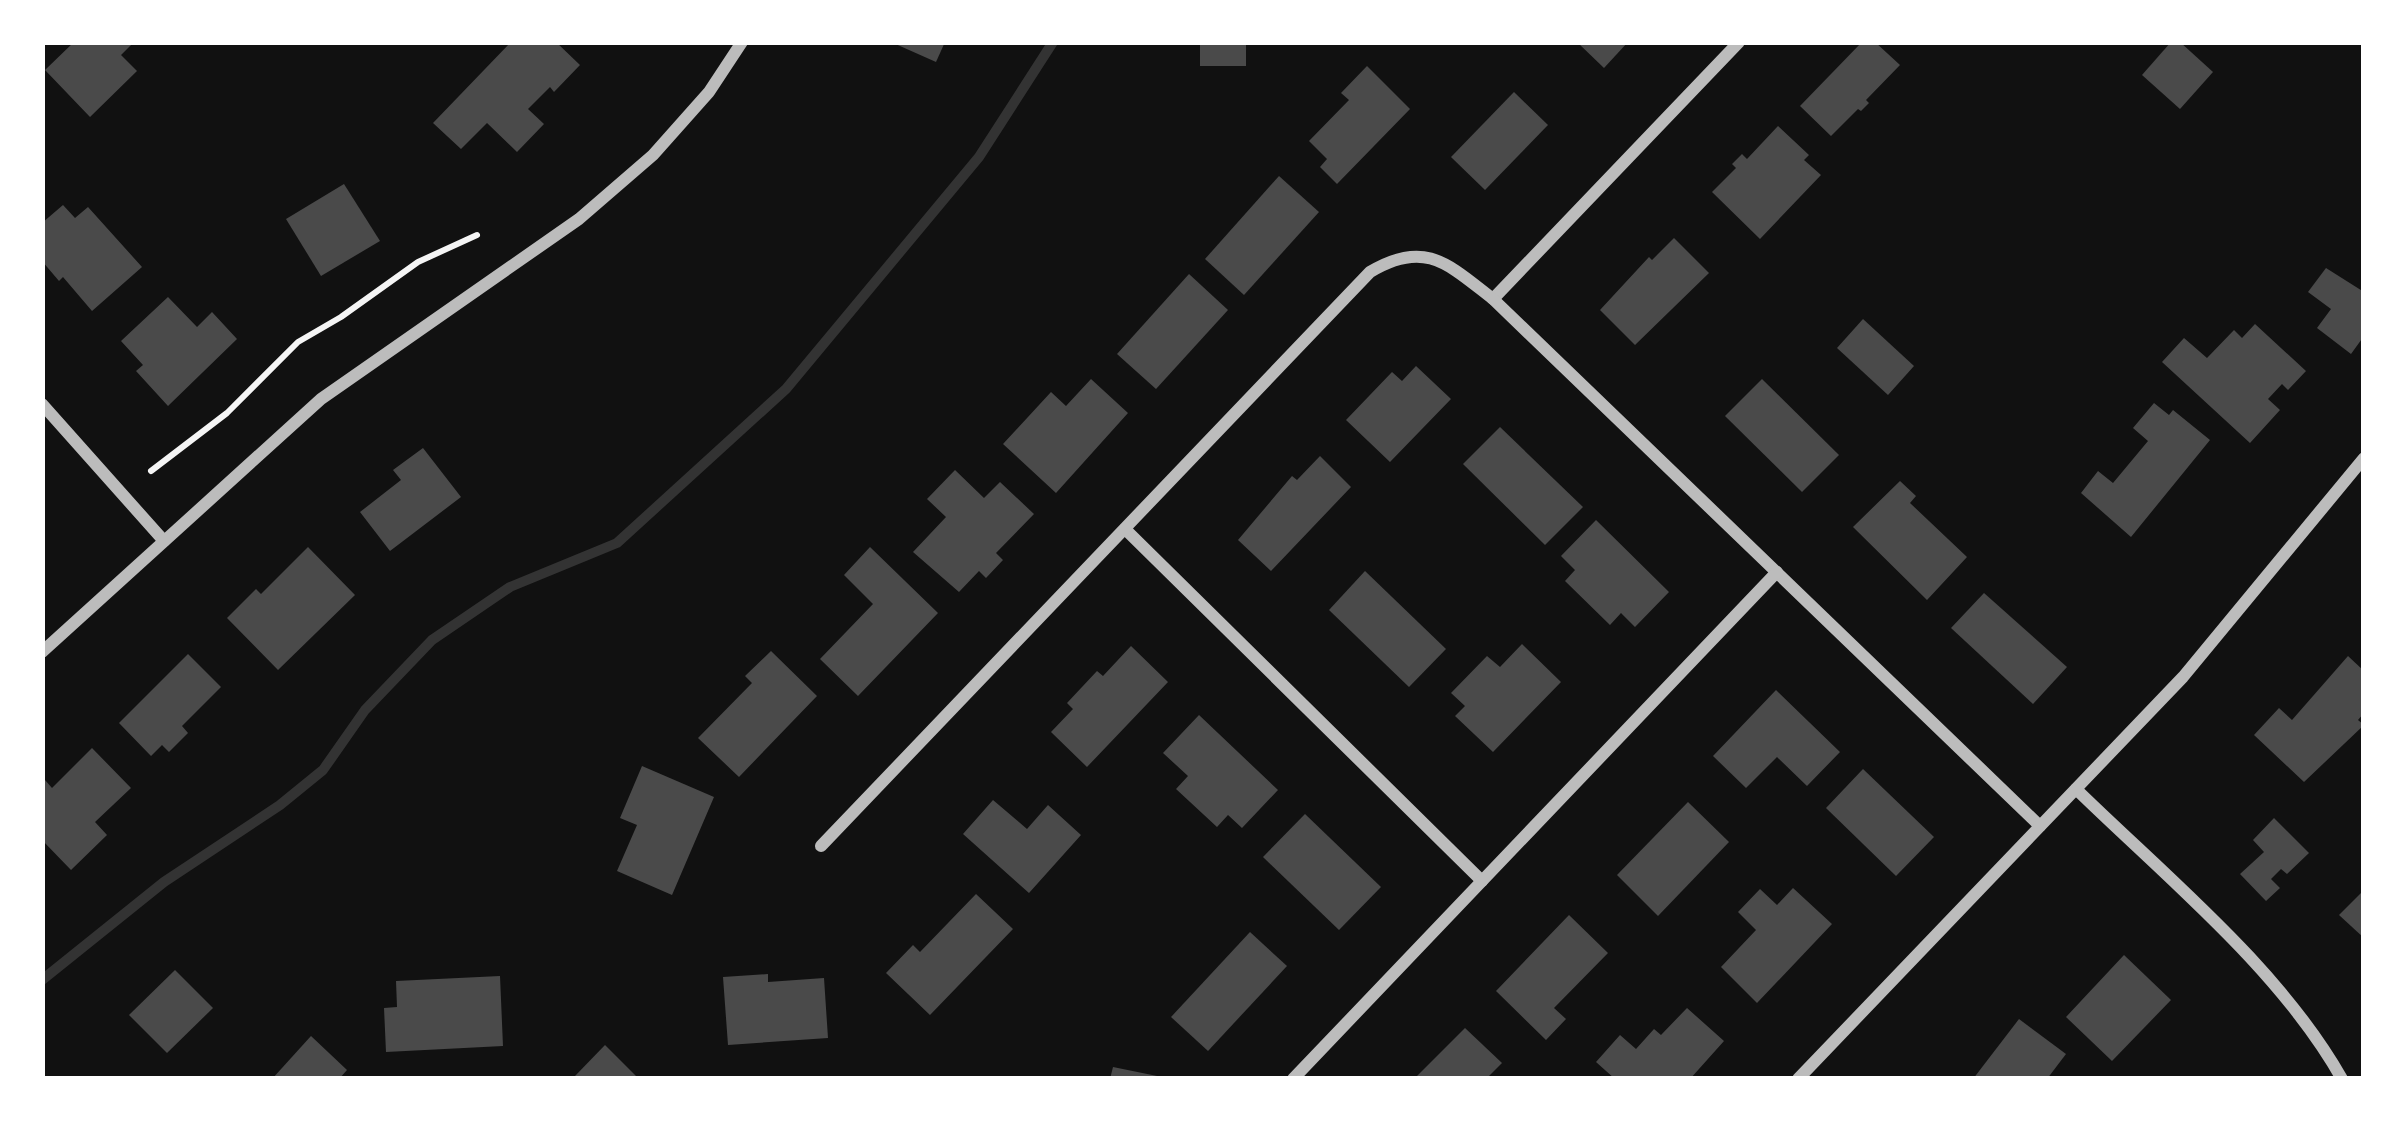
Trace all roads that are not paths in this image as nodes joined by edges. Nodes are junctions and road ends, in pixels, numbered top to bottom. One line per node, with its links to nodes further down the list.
1 (742, 42): 7 (street)
2 (1739, 42): 3 (street)
3 (1493, 299): 6 (street); 8 (street)
4 (42, 404): 7 (street)
5 (2364, 458): 10 (street)
6 (1125, 529): 12 (street); 13 (street)
7 (164, 541): 9 (street)
8 (1777, 572): 11 (street); 13 (street)
9 (42, 652)
10 (2076, 789): 11 (street); 16 (street)
11 (2040, 826): 15 (street)
12 (821, 846)
13 (1482, 881): 14 (street)
14 (1293, 1079)
15 (1798, 1079)
16 (2342, 1079)

